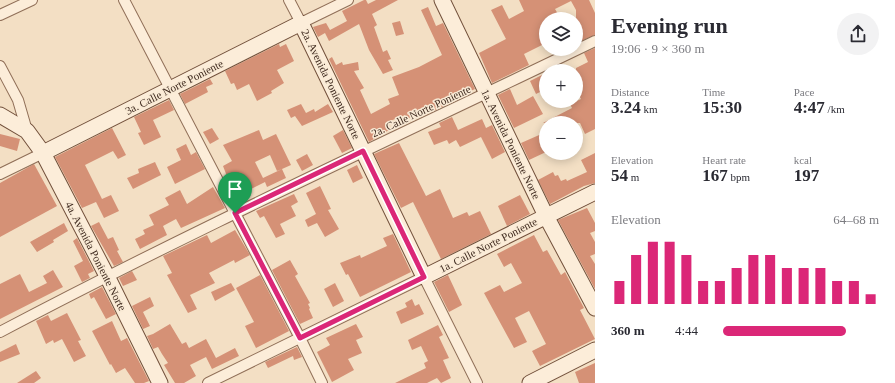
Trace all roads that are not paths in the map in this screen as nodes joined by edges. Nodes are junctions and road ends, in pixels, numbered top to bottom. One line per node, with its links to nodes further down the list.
1 (32, 0): 6 (street)
2 (124, 0): 10 (street)
3 (289, 0): 7 (street, 2a. Avenida Poniente Norte)
4 (348, 0): 7 (street, 3a. Calle Norte Poniente)
5 (442, 0): 11 (main road, 1a. Avenida Poniente Norte)
6 (0, 15)
7 (301, 23): 10 (main road, 3a. Calle Norte Poniente); 14 (main road, 2a. Avenida Poniente Norte)
8 (595, 41): 11 (street, 2a. Calle Norte Poniente)
9 (0, 66): 13 (street)
10 (170, 89): 15 (main road, 3a. Calle Norte Poniente); 18 (street)
11 (486, 93): 14 (street, 2a. Calle Norte Poniente); 19 (main road, 1a. Avenida Poniente Norte)
12 (0, 115): 13 (main road)
13 (27, 131): 15 (main road, 4a. Avenida Poniente Norte)
14 (363, 151): 18 (street, 2a. Calle Norte Poniente); 21 (main road, 2a. Avenida Poniente Norte)
15 (43, 153): 16 (street, 3a. Calle Norte Poniente); 20 (main road, 4a. Avenida Poniente Norte)
16 (0, 174)
17 (595, 192): 19 (main road, 1a. Calle Norte Poniente)
18 (235, 213): 20 (street, 2a. Calle Norte Poniente); 24 (street)
19 (546, 216): 21 (main road, 1a. Calle Norte Poniente); 22 (main road, 1a. Avenida Poniente Norte)
20 (107, 276): 23 (street, 2a. Calle Norte Poniente); 26 (main road, 4a. Avenida Poniente Norte)
21 (424, 277): 24 (street, 1a. Calle Norte Poniente); 29 (street, 2a. Avenida Poniente Norte)
22 (595, 308)
23 (0, 332)
24 (300, 338): 27 (street, 1a. Calle Norte Poniente); 28 (street)
25 (595, 350): 30 (main road)
26 (160, 383)
27 (208, 383)
28 (322, 383)
29 (477, 383)
30 (530, 383)

